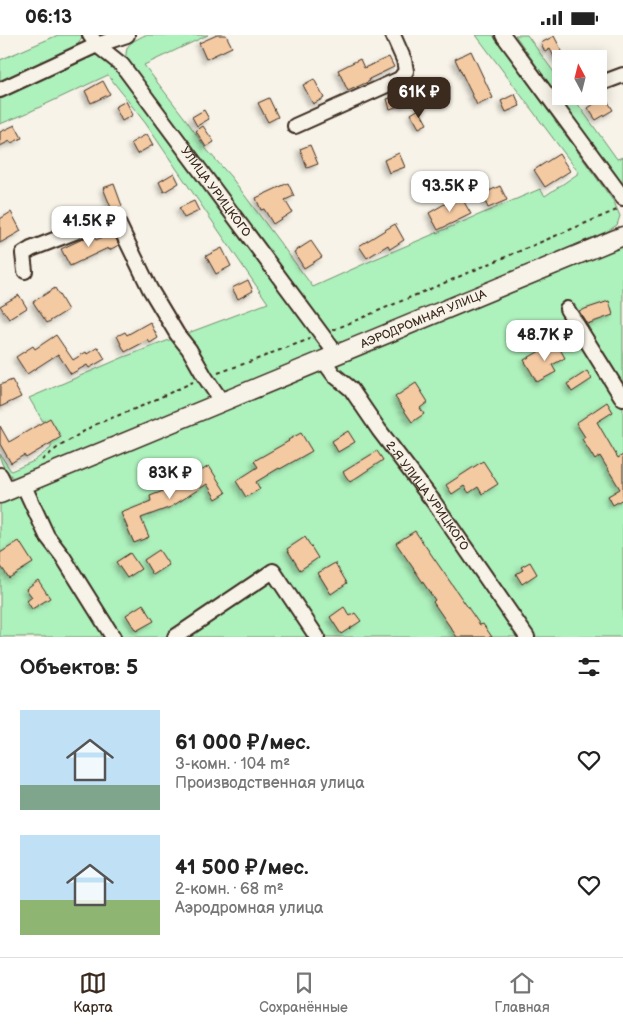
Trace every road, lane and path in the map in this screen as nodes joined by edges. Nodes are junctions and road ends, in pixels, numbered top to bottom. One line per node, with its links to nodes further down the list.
1 (127, 35): 4 (street)
2 (393, 35): 10 (street)
3 (504, 35): 8 (street)
4 (94, 40): 7 (street); 15 (street, УЛИЦА УРИЦКОГО)
5 (623, 75): 6 (street)
6 (608, 81)
7 (0, 90)
8 (552, 101)
9 (555, 105): 11 (street)
10 (295, 126)
11 (623, 198)
12 (623, 236): 15 (street, АЭРОДРОМНАЯ УЛИЦА)
13 (25, 271): 17 (street)
14 (567, 309): 16 (street)
15 (330, 357): 17 (street, АЭРОДРОМНАЯ УЛИЦА); 23 (street, 2-Я УЛИЦА УРИЦКОГО)
16 (623, 399)
17 (222, 402): 19 (street, АЭРОДРОМНАЯ УЛИЦА)
18 (0, 475): 19 (street)
19 (10, 490): 20 (street)
20 (113, 637)
21 (175, 637): 22 (street)
22 (317, 637)
23 (527, 637)

